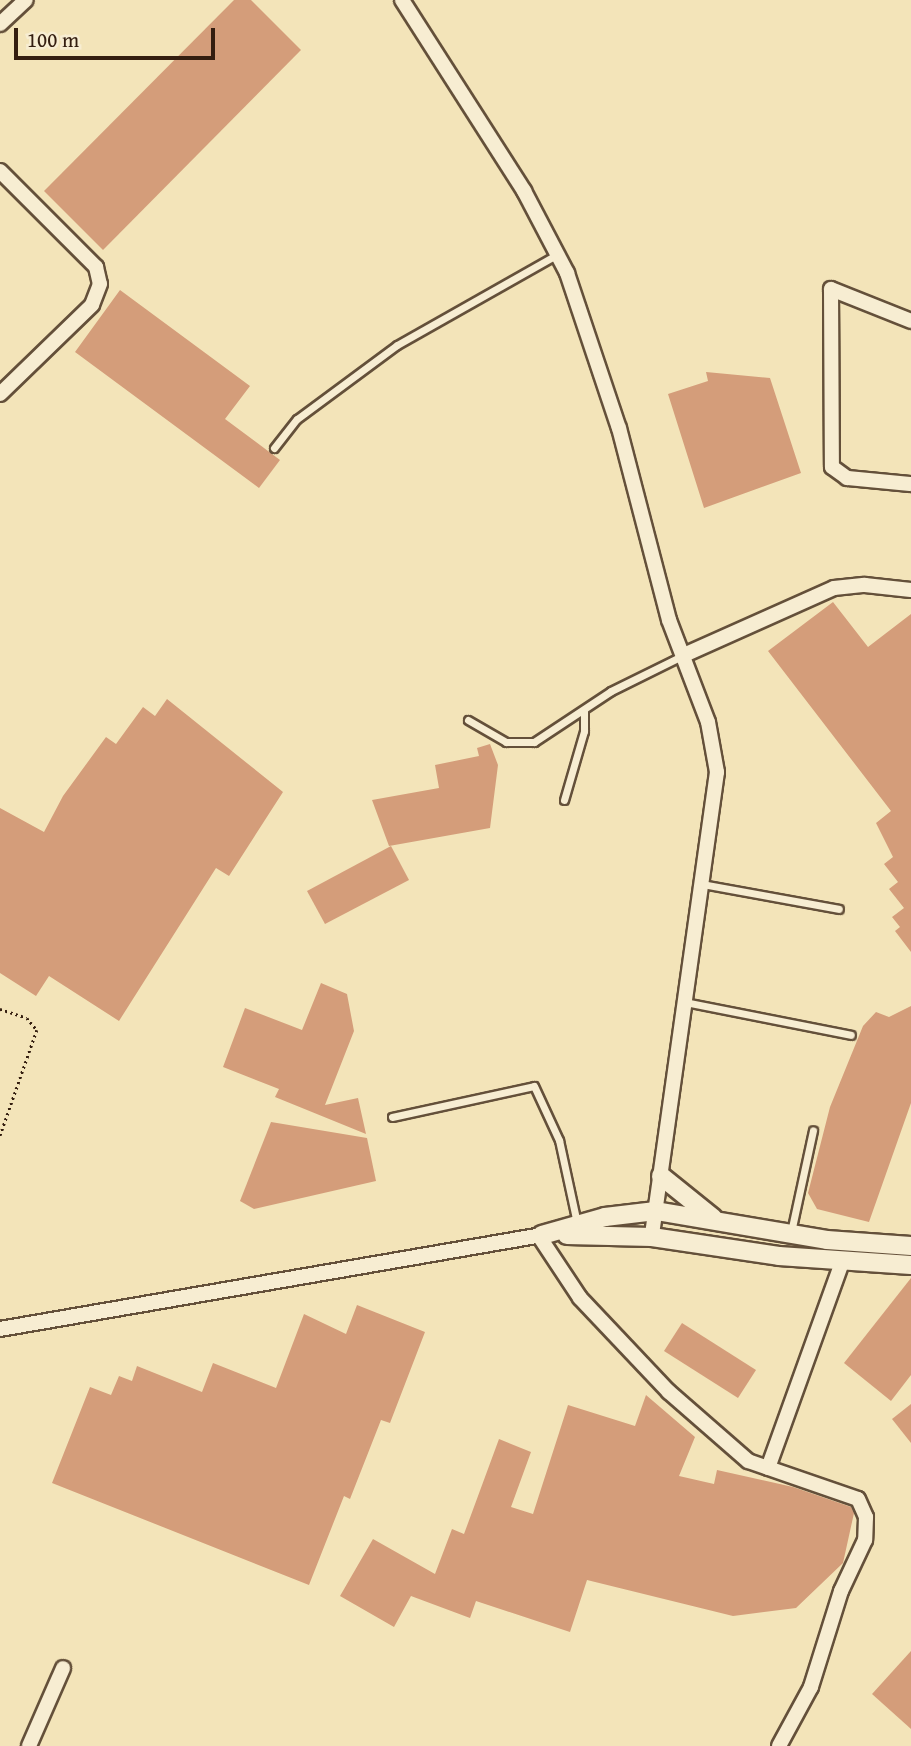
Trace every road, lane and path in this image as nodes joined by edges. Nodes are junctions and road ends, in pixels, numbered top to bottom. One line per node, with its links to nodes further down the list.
1 (26, 0): 3 (street)
2 (402, 0): 5 (street)
3 (0, 24)
4 (0, 171): 7 (street)
5 (558, 254): 8 (lane); 11 (street)
6 (911, 321): 9 (street)
7 (0, 394)
8 (274, 448)
9 (911, 484)
10 (911, 590): 11 (street)
11 (684, 655): 12 (lane); 15 (street)
12 (584, 710): 13 (lane); 14 (lane)
13 (468, 720)
14 (564, 800)
15 (701, 884): 16 (lane); 17 (street)
16 (839, 909)
17 (685, 1002): 19 (lane); 23 (street)
18 (0, 1009): 22 (path)
19 (851, 1035)
20 (392, 1117): 26 (lane)
21 (813, 1130): 27 (lane)
22 (0, 1136)
23 (661, 1176): 24 (street); 25 (street)
24 (656, 1211): 25 (street); 26 (street); 29 (street)
25 (718, 1222): 27 (street)
26 (577, 1225): 28 (street)
27 (790, 1234): 30 (street)
28 (540, 1236): 29 (street); 33 (street); 34 (street)
29 (652, 1237): 31 (street)
30 (911, 1246)
31 (842, 1262): 32 (street); 34 (street)
32 (911, 1265)
33 (0, 1329)
34 (768, 1468): 37 (street)
35 (63, 1668): 36 (street)
36 (29, 1746)
37 (779, 1746)

